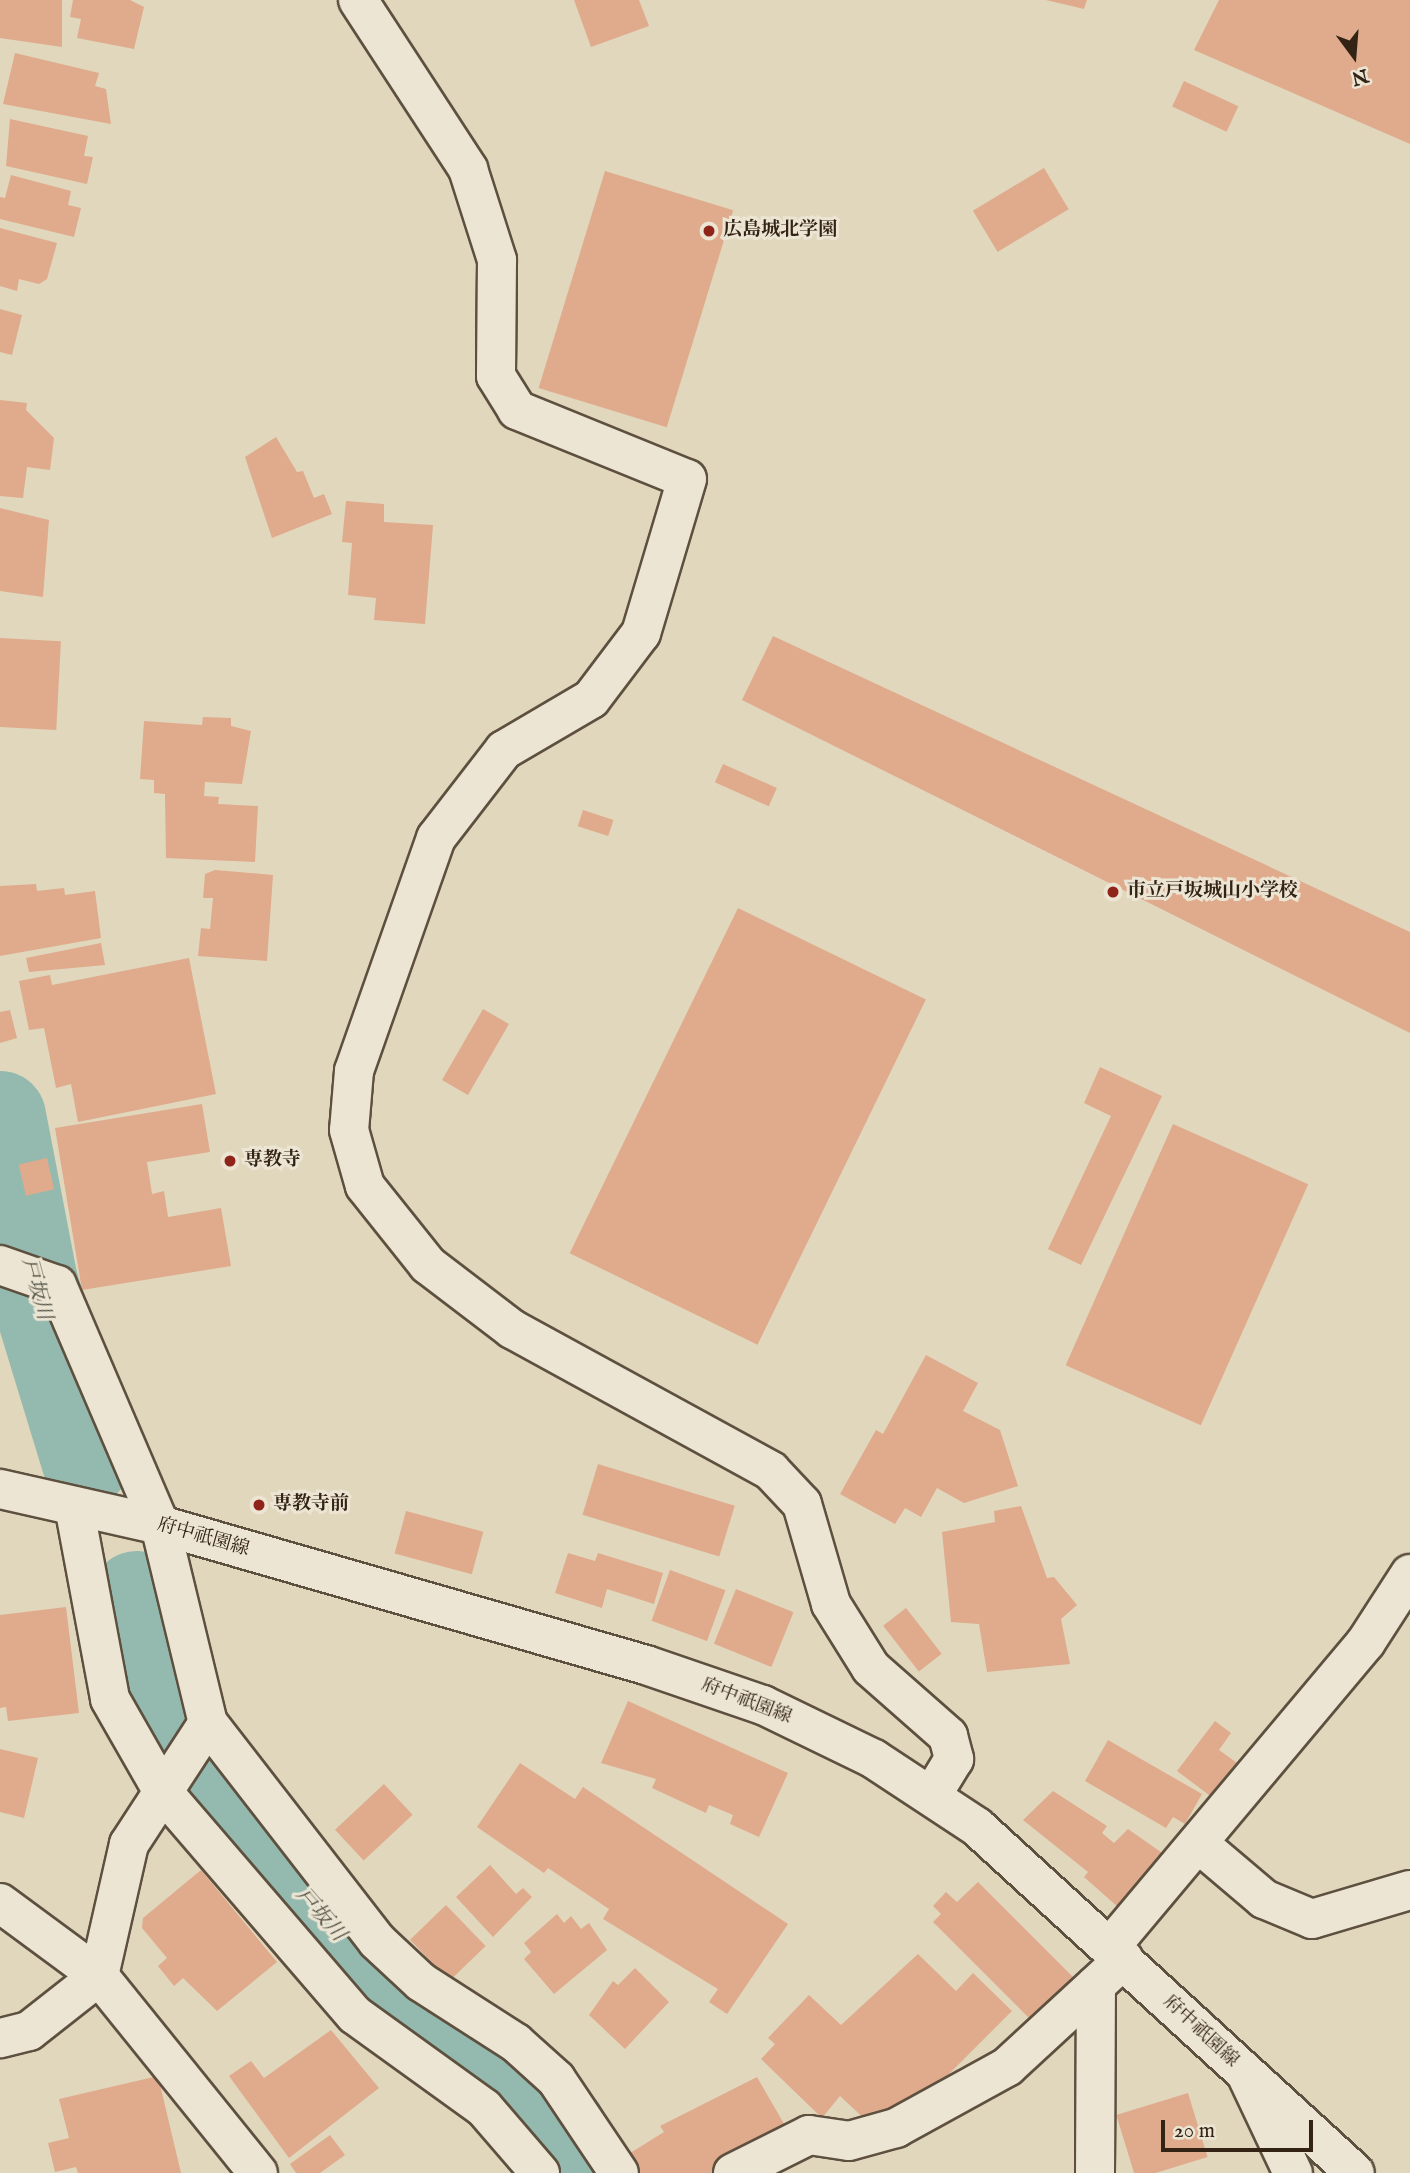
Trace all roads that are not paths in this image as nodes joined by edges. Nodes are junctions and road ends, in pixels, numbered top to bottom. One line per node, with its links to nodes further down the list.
1 (358, 0): 9 (street)
2 (0, 1265): 5 (street)
3 (0, 1489): 4 (street, 府中祇園線)
4 (74, 1506): 5 (street, 府中祇園線); 8 (street)
5 (160, 1525): 7 (street); 9 (street, 府中祇園線)
6 (1410, 1574): 10 (street)
7 (208, 1723): 8 (street); 20 (street)
8 (163, 1792): 14 (street); 19 (street)
9 (932, 1795): 13 (street, 府中祇園線)
10 (1198, 1843): 11 (street); 13 (street)
11 (1410, 1890)
12 (0, 1903): 14 (street)
13 (1117, 1953): 15 (street); 17 (street, 府中祇園線)
14 (99, 1976): 16 (street); 18 (street)
15 (1096, 1985): 21 (street); 22 (street)
16 (0, 2038)
17 (1248, 2077): 23 (street); 24 (street, 府中祇園線)
18 (258, 2173)
19 (540, 2173)
20 (620, 2173)
21 (733, 2173)
22 (1095, 2173)
23 (1293, 2173)
24 (1355, 2173)

